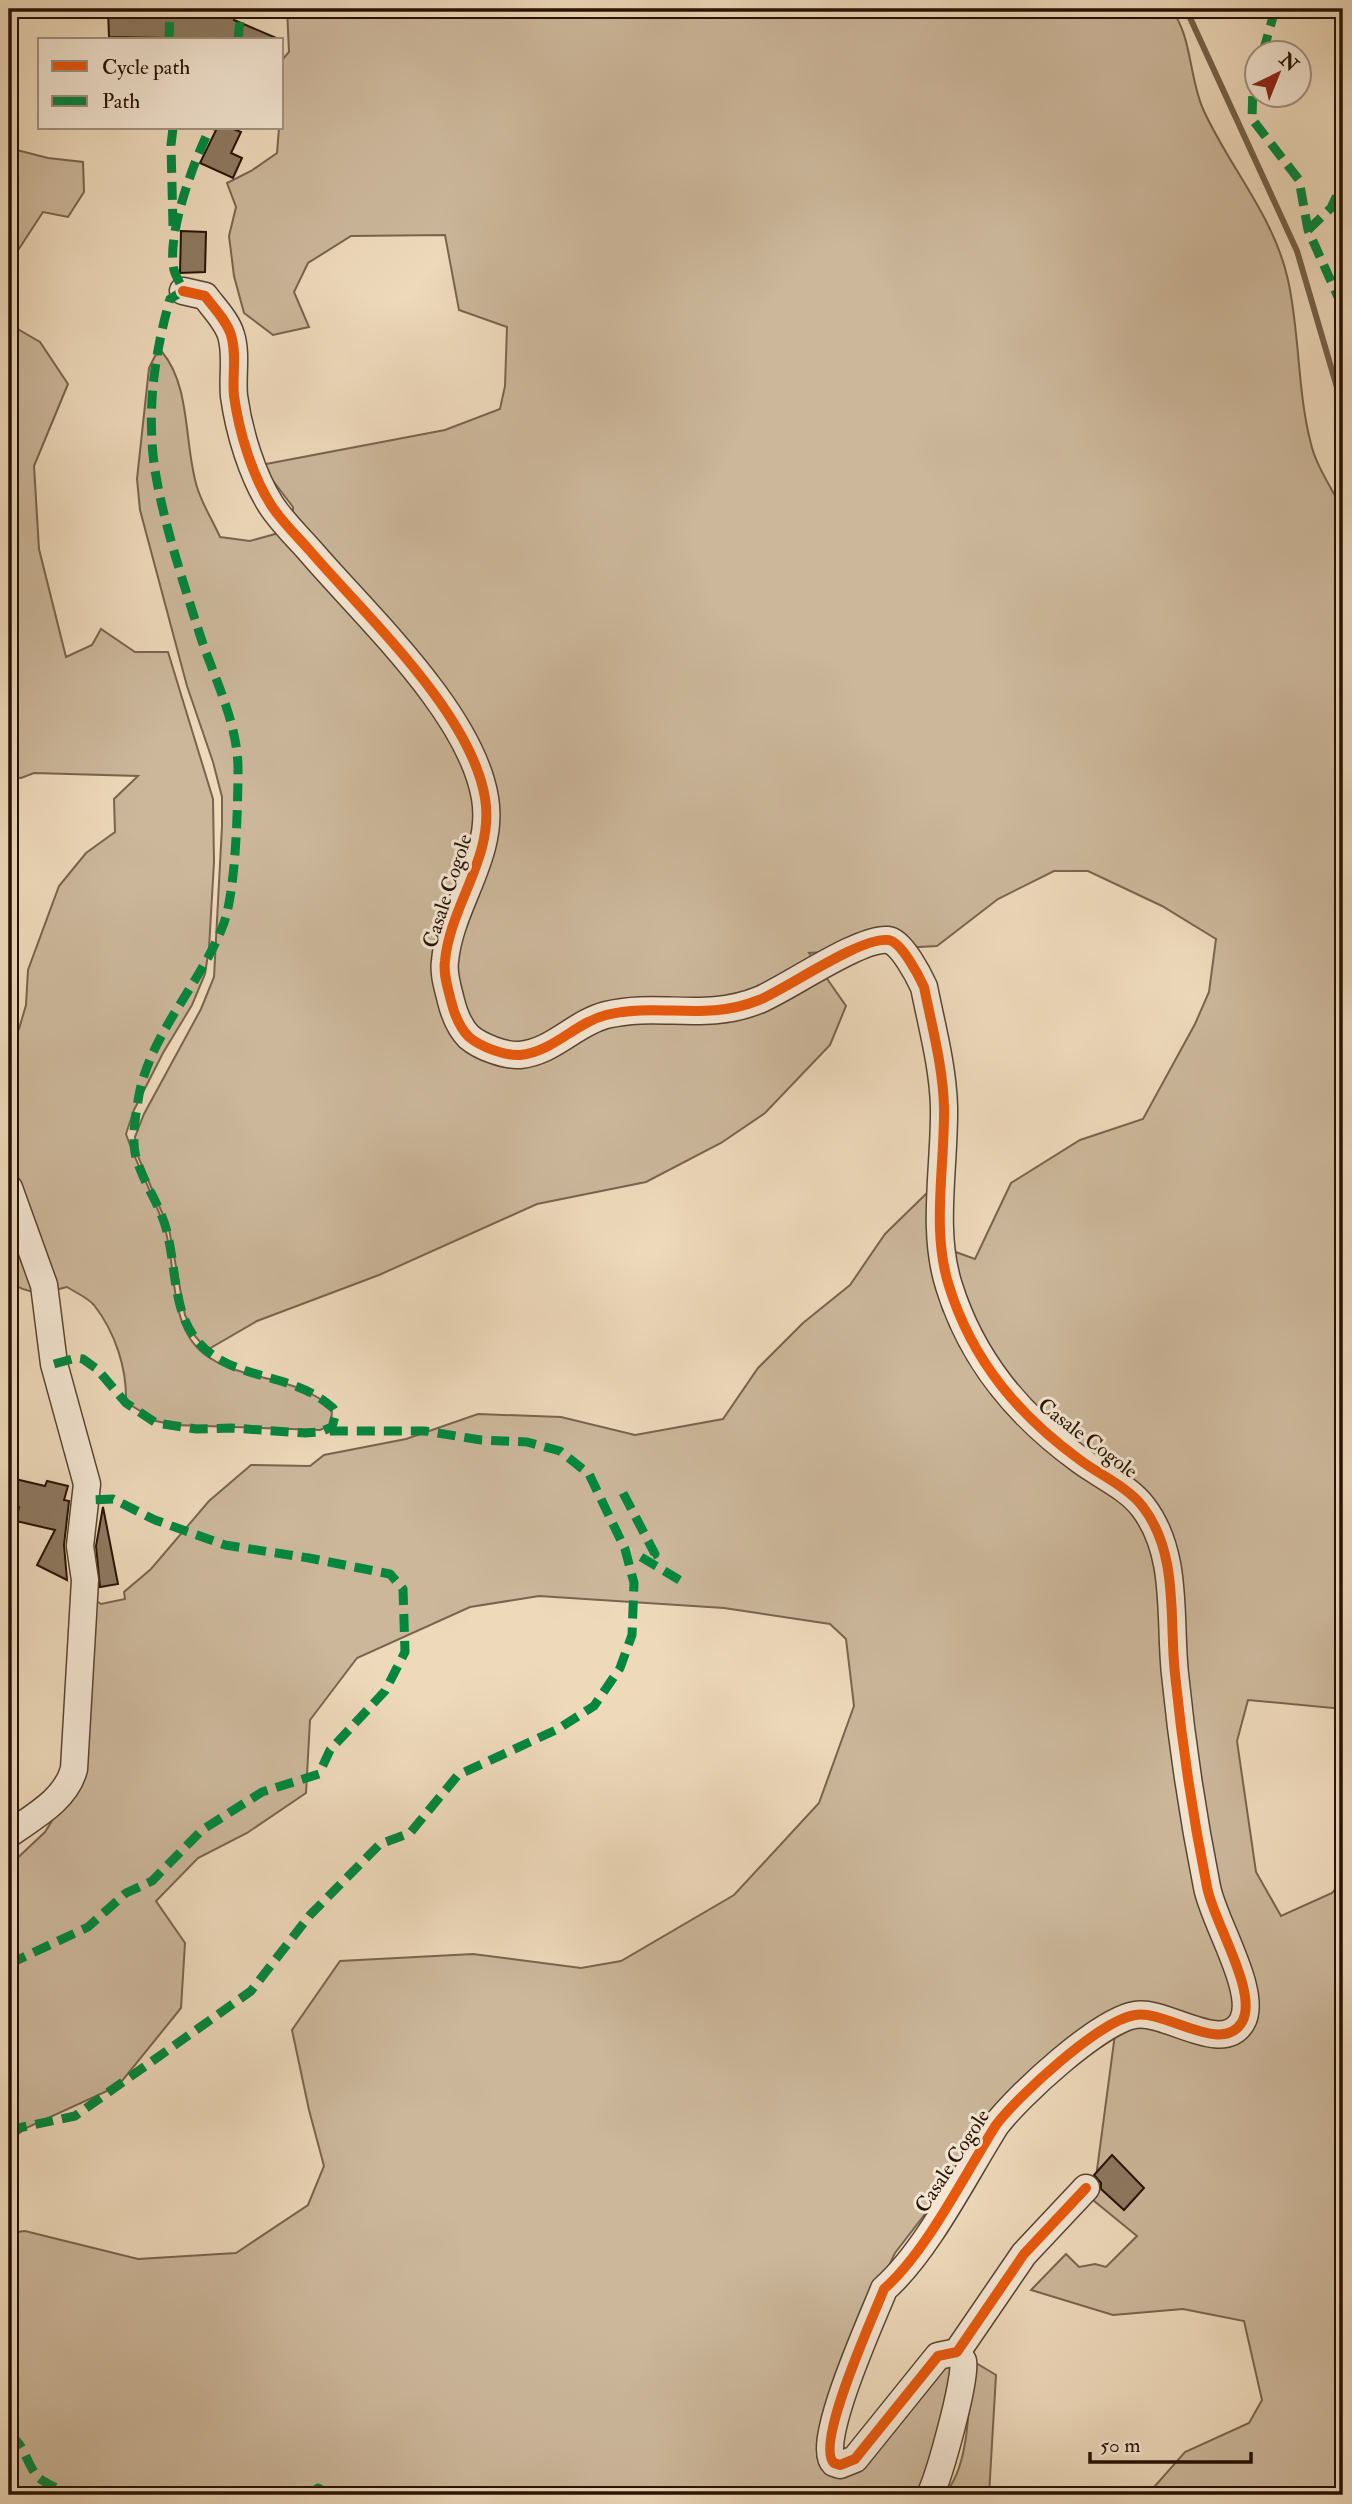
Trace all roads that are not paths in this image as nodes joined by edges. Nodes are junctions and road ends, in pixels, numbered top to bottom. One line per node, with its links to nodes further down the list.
1 (183, 290): 5 (street, Casale Cogole)
2 (9, 1188): 3 (street)
3 (9, 1834)
4 (1086, 2188): 5 (street, Casale Cogole)
5 (957, 2352): 6 (street)
6 (930, 2495)

